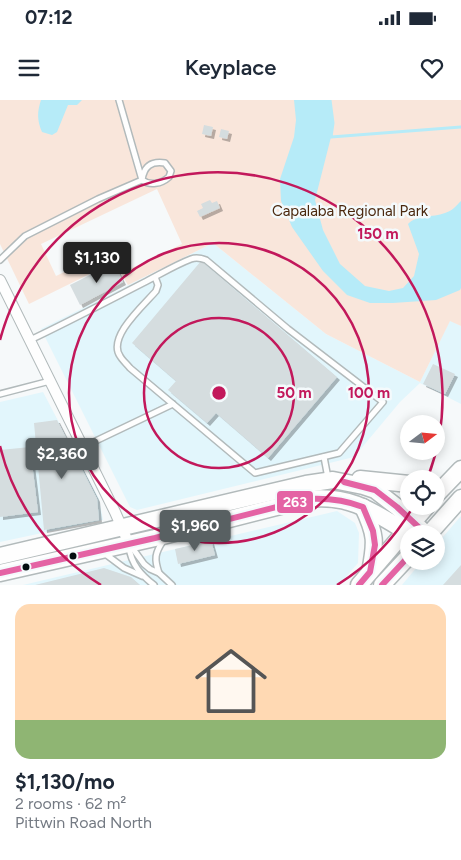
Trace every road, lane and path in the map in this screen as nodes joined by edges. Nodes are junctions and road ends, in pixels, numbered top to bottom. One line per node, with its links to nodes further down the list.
1 (119, 100): 2 (lane)
2 (142, 180): 2 (lane); 3 (lane)
3 (0, 260)
4 (155, 277): 6 (lane); 9 (lane); 11 (lane)
5 (0, 280): 6 (street)
6 (30, 340): 7 (street)
7 (50, 381): 8 (lane); 10 (street)
8 (0, 394)
9 (173, 404): 10 (lane); 11 (lane)
10 (83, 447): 21 (street)
11 (324, 457): 13 (lane)
12 (461, 468): 14 (main road)
13 (331, 480): 15 (main road); 19 (main road); 21 (main road)
14 (445, 480)
15 (400, 483)
16 (461, 498): 20 (main road)
17 (363, 507): 18 (main road); 22 (main road); 28 (main road)
18 (401, 525)
19 (406, 525)
20 (436, 525)
21 (122, 528): 24 (street); 26 (main road)
22 (166, 535): 24 (main road); 30 (lane)
23 (400, 540): 28 (main road)
24 (129, 544): 25 (main road); 30 (lane); 31 (lane)
25 (101, 551): 29 (main road); 31 (lane)
26 (0, 556)
27 (400, 566): 35 (main road)
28 (370, 572): 34 (main road)
29 (0, 573)
30 (159, 573): 33 (lane)
31 (142, 576): 32 (lane)
32 (154, 585)
33 (172, 585)
34 (359, 585)
35 (382, 585)

